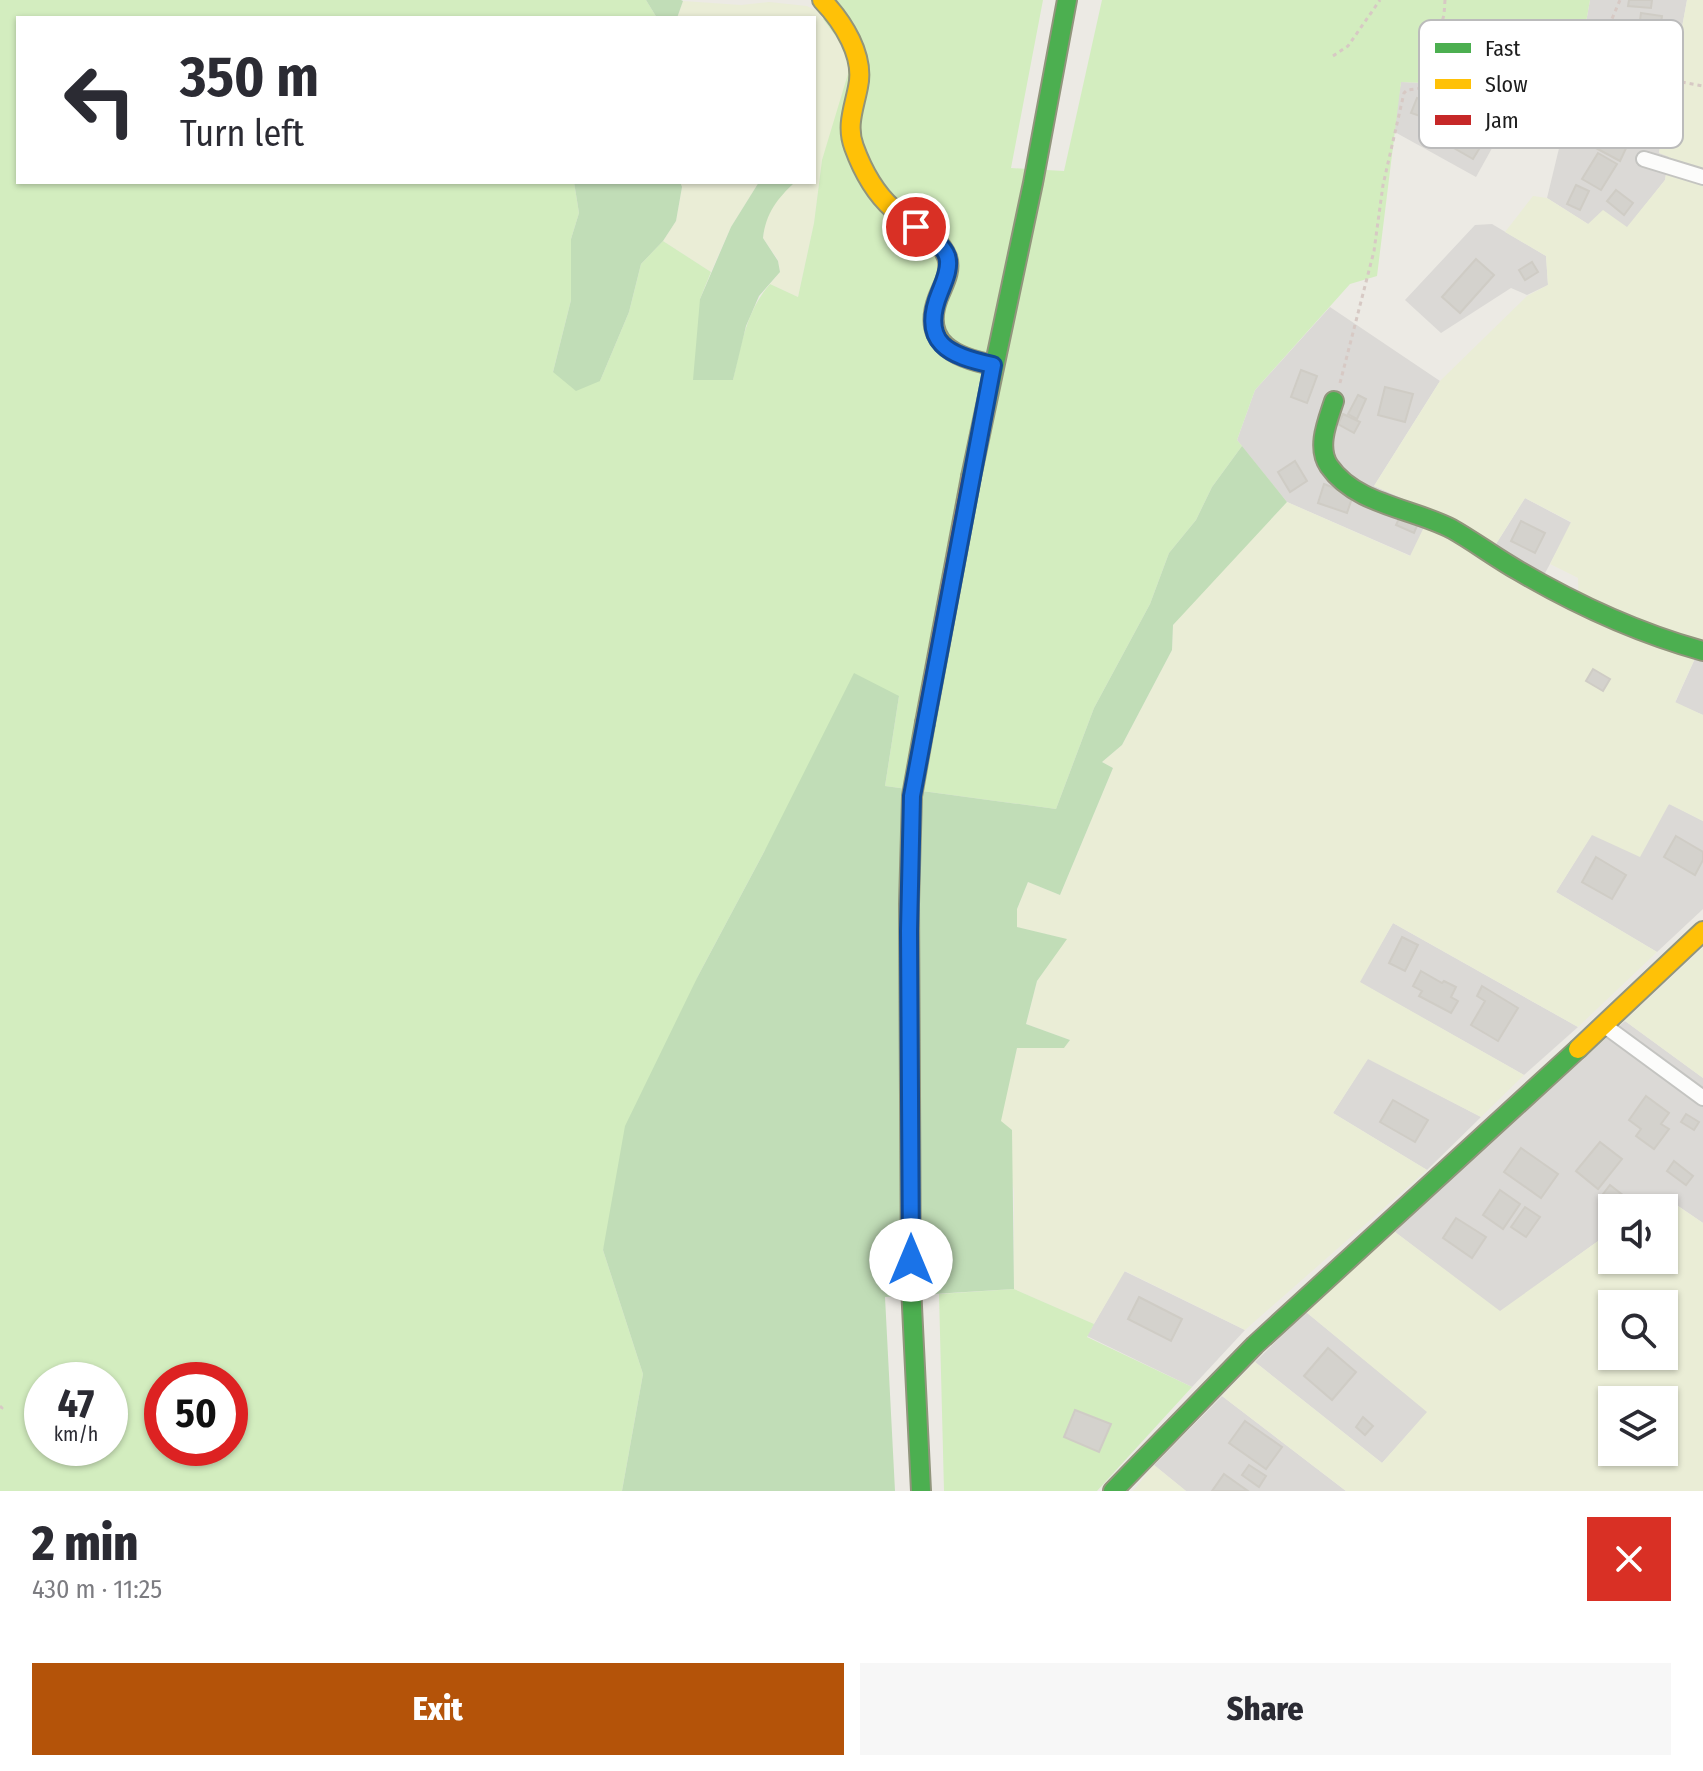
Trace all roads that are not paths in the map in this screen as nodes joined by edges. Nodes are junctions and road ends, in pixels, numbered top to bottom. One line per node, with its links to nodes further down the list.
1 (824, 0): 5 (street)
2 (1067, 0): 5 (street)
3 (1644, 159): 4 (street)
4 (1703, 177)
5 (993, 365): 11 (street)
6 (1334, 401): 7 (street)
7 (1703, 651)
8 (1703, 931): 9 (street)
9 (1605, 1026): 10 (street); 12 (street)
10 (1703, 1098)
11 (921, 1491)
12 (1113, 1491)

